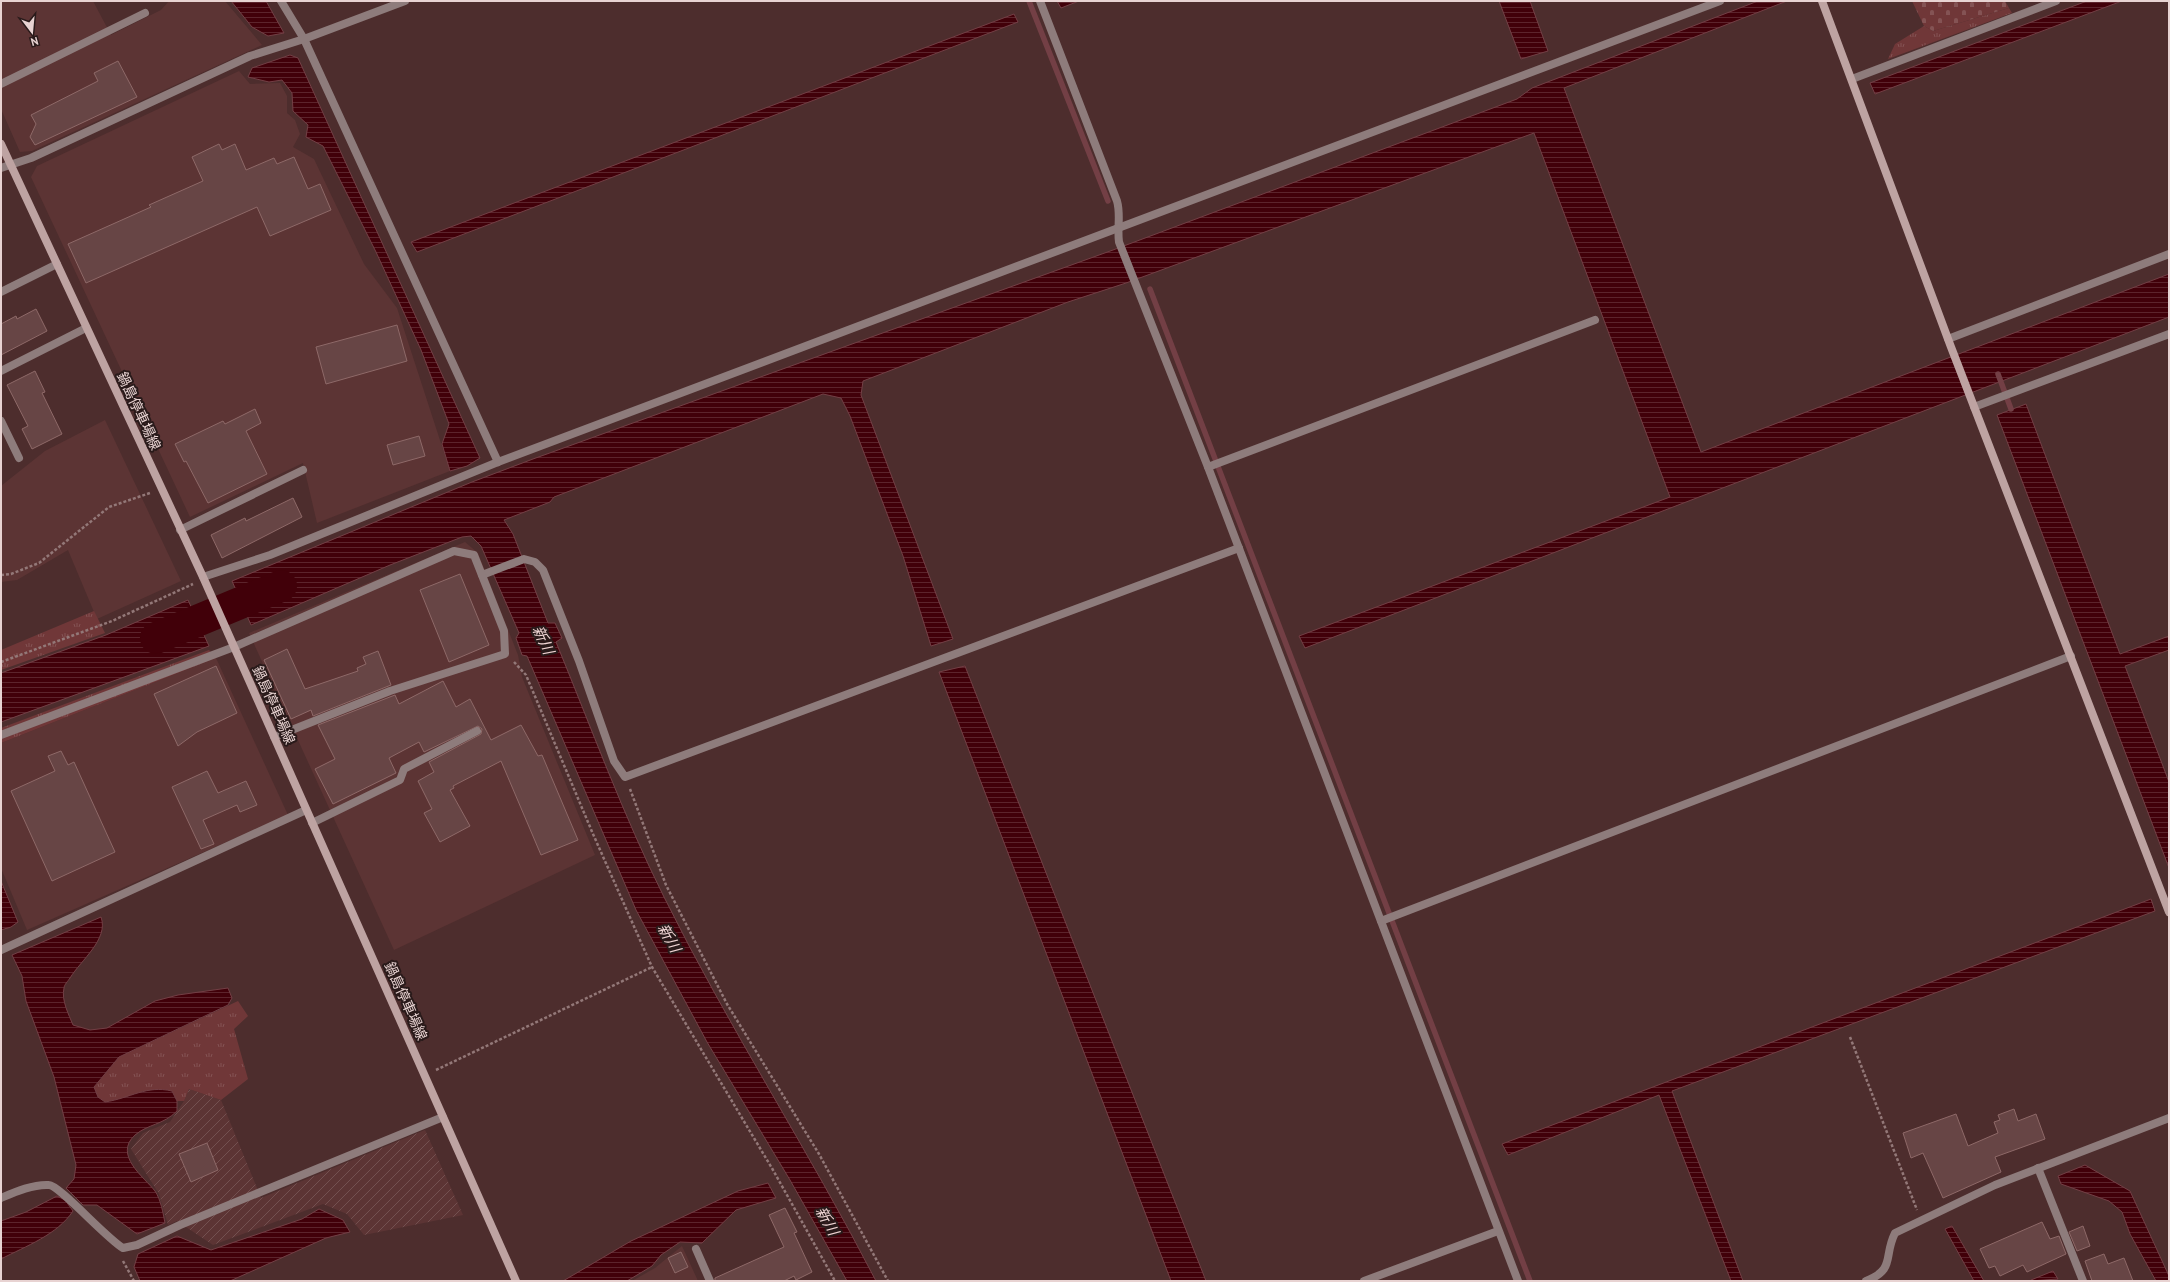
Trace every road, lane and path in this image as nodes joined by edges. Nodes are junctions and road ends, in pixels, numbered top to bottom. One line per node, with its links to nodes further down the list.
1 (281, 1): 8 (street)
2 (405, 1): 8 (street)
3 (1040, 1): 14 (street)
4 (1720, 1): 14 (street)
5 (1822, 1): 9 (main road)
6 (2056, 1): 9 (street)
7 (145, 13): 10 (street)
8 (304, 39): 12 (street); 26 (street)
9 (1852, 79): 21 (main road)
10 (1, 84)
11 (1, 144): 12 (main road, 鍋島停車場線)
12 (10, 165): 13 (street); 16 (main road, 鍋島停車場線)
13 (1, 168)
14 (1118, 228): 26 (street); 27 (street)
15 (2169, 254): 21 (street)
16 (57, 264): 17 (street); 19 (main road, 鍋島停車場線)
17 (1, 292)
18 (1595, 320): 27 (street)
19 (86, 328): 22 (street); 29 (main road, 鍋島停車場線)
20 (2169, 334): 23 (street)
21 (1948, 339): 23 (main road)
22 (1, 371)
23 (1974, 407): 37 (main road)
24 (1, 421): 25 (street)
25 (19, 458)
26 (498, 462): 34 (street)
27 (1208, 466): 31 (street)
28 (303, 470): 30 (street)
29 (161, 489): 30 (main road, 鍋島停車場線); 33 (path)
30 (180, 530): 34 (main road, 鍋島停車場線)
31 (1239, 548): 42 (street); 46 (street)
32 (485, 574): 35 (street); 36 (street); 42 (street)
33 (1, 575)
34 (203, 577): 35 (main road, 鍋島停車場線); 38 (path)
35 (234, 647): 40 (street); 41 (main road, 鍋島停車場線)
36 (505, 654): 41 (street); 48 (path)
37 (2070, 656): 45 (main road); 46 (street)
38 (1, 662)
39 (477, 731): 44 (street)
40 (1, 735)
41 (274, 737): 43 (main road, 鍋島停車場線)
42 (625, 777): 63 (path)
43 (306, 810): 44 (main road, 鍋島停車場線); 47 (street)
44 (312, 823): 50 (main road, 鍋島停車場線)
45 (2169, 912)
46 (1380, 921): 56 (street)
47 (1, 950)
48 (652, 967): 50 (path); 62 (path)
49 (1850, 1036): 55 (path)
50 (425, 1075): 51 (main road, 鍋島停車場線)
51 (443, 1117): 57 (street); 60 (main road, 鍋島停車場線)
52 (2169, 1118): 53 (street)
53 (2038, 1168): 55 (street); 67 (street)
54 (1, 1198): 57 (street)
55 (1921, 1220): 66 (street)
56 (1498, 1231): 64 (street); 65 (street)
57 (123, 1248): 59 (path)
58 (696, 1249): 61 (street)
59 (134, 1281)
60 (516, 1281)
61 (710, 1281)
62 (835, 1281)
63 (888, 1281)
64 (1364, 1281)
65 (1518, 1281)
66 (1866, 1281)
67 (2082, 1281)

